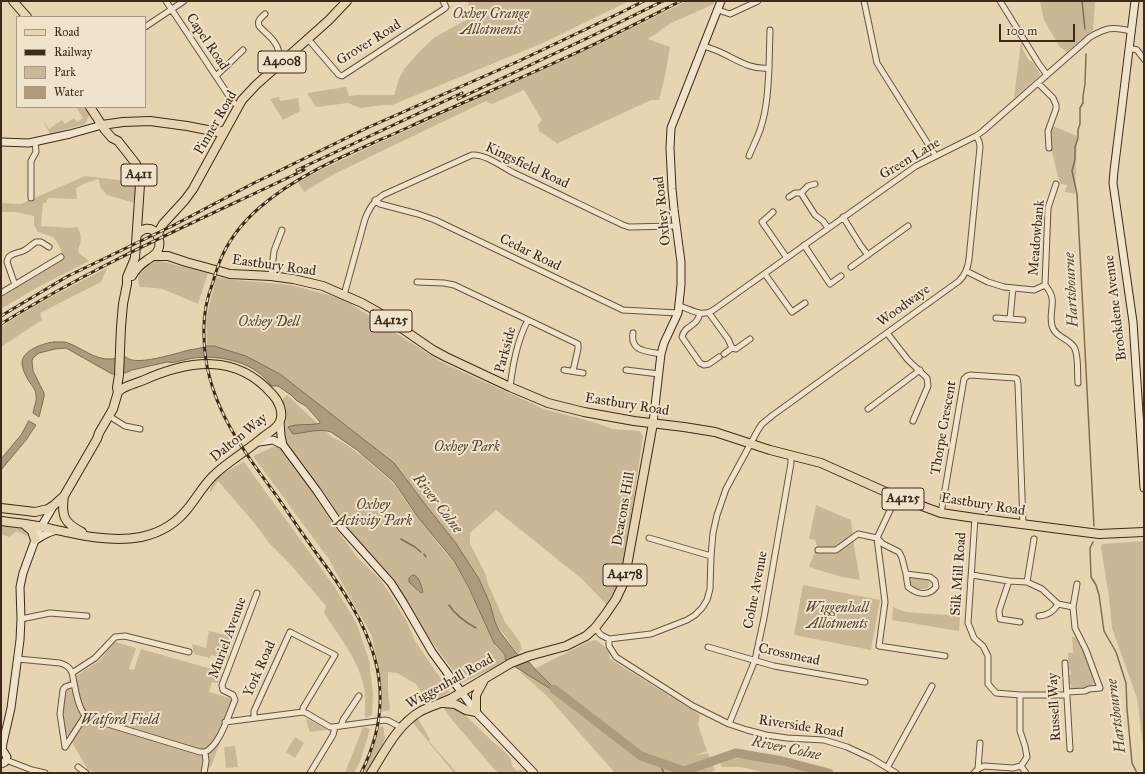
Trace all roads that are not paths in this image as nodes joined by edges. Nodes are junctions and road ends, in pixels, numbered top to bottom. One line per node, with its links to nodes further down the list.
1 (166, 1): 11 (street, Capel Road)
2 (184, 1): 11 (street)
3 (348, 1): 18 (main road, Pinner Road / A4008)
4 (443, 1): 18 (street, Grover Road)
5 (721, 1): 12 (street, Oxhey Road)
6 (758, 1): 12 (street)
7 (864, 1): 40 (street)
8 (1000, 1): 25 (street)
9 (1135, 1): 17 (street, Brookdene Avenue)
10 (15, 2): 14 (main road)
11 (171, 9): 15 (street); 26 (street, Capel Road)
12 (718, 10): 19 (street, Oxhey Road)
13 (265, 14): 23 (street)
14 (26, 16)
15 (146, 26)
16 (770, 30): 24 (street)
17 (1131, 31): 20 (street, Brookdene Avenue); 25 (street, Green Lane)
18 (308, 39): 23 (main road, Pinner Road / A4008)
19 (704, 46): 24 (street); 52 (street, Oxhey Road)
20 (1129, 48): 22 (street); 112 (street, Brookdene Avenue)
21 (243, 50): 26 (street)
22 (1144, 59)
23 (284, 60): 28 (main road, Pinner Road / A4008)
24 (769, 68): 41 (street)
25 (1047, 75): 27 (street, Green Lane)
26 (216, 76): 28 (street, Capel Road)
27 (1038, 83): 34 (street, Green Lane); 39 (street)
28 (238, 106): 32 (main road, Pinner Road / A4008)
29 (91, 108): 31 (main road, A411)
30 (123, 122): 31 (main road); 33 (main road); 35 (main road)
31 (105, 125): 35 (main road, A411); 37 (street)
32 (225, 130): 33 (main road); 38 (main road, Pinner Road / A4008)
33 (209, 131): 38 (main road)
34 (976, 136): 40 (street, Green Lane); 67 (street)
35 (118, 141): 49 (main road, A411)
36 (1, 142): 37 (street)
37 (35, 142): 46 (street)
38 (218, 143): 51 (main road, Pinner Road / A4008)
39 (1049, 148)
40 (935, 155): 50 (street, Green Lane)
41 (749, 156)
42 (815, 184): 44 (street)
43 (1056, 184): 74 (street, Meadowbank)
44 (800, 193): 45 (street); 54 (street)
45 (789, 197)
46 (31, 198)
47 (375, 200): 52 (street, Kingsfield Road); 77 (street); 79 (street, Cedar Road)
48 (773, 212): 65 (street)
49 (139, 216): 51 (main road); 56 (main road, A411)
50 (843, 218): 54 (street, Green Lane); 61 (street)
51 (163, 224): 57 (main road, Pinner Road / A4008)
52 (676, 226): 79 (street, Oxhey Road)
53 (908, 226): 61 (street)
54 (828, 228): 58 (street, Green Lane)
55 (282, 230): 69 (street)
56 (137, 235): 57 (main road); 60 (main road)
57 (159, 240): 62 (main road); 64 (main road)
58 (804, 245): 65 (street, Green Lane); 70 (street)
59 (49, 247): 73 (street)
60 (136, 252): 64 (main road); 72 (main road)
61 (868, 255): 66 (street)
62 (168, 256): 64 (main road, Eastbury Road / A4125); 69 (main road, Eastbury Road / A4125)
63 (60, 257): 73 (street)
64 (150, 258): 72 (main road)
65 (787, 258): 68 (street, Green Lane)
66 (851, 267)
67 (966, 271): 75 (street, Meadowbank); 87 (street, Woodwaye)
68 (765, 274): 78 (street); 81 (street, Green Lane)
69 (271, 276): 77 (main road, Eastbury Road / A4125)
70 (841, 276)
71 (417, 282): 84 (street, Parkside)
72 (127, 284): 97 (main road)
73 (14, 285): 76 (street)
74 (1045, 285): 75 (street, Meadowbank); 98 (street)
75 (1013, 288): 83 (street, Meadowbank)
76 (1, 293)
77 (344, 295): 100 (main road, Eastbury Road / A4125)
78 (805, 303)
79 (678, 309): 80 (street); 90 (street, Oxhey Road)
80 (700, 313): 81 (street); 89 (street)
81 (709, 313): 89 (street)
82 (996, 318): 83 (street)
83 (1010, 319): 85 (street)
84 (528, 320): 94 (street, Parkside); 100 (street, Parkside)
85 (1023, 320)
86 (632, 333): 90 (street)
87 (887, 333): 93 (street); 109 (street, Woodwaye)
88 (750, 339): 89 (street)
89 (732, 348)
90 (661, 354): 96 (street, Oxhey Road)
91 (564, 370): 94 (street)
92 (626, 370): 96 (street)
93 (920, 370): 102 (street); 104 (street)
94 (573, 371): 95 (street)
95 (583, 373)
96 (659, 374): 106 (street, Oxhey Road)
97 (119, 375): 99 (main road); 101 (main road)
98 (1078, 383)
99 (128, 386): 101 (main road, Dalton Way); 105 (main road, Dalton Way)
100 (510, 387): 106 (main road, Eastbury Road / A4125)
101 (118, 392): 103 (main road)
102 (868, 409)
103 (109, 416): 107 (street); 113 (main road)
104 (913, 421)
105 (280, 422): 108 (main road, Dalton Way); 110 (street)
106 (652, 424): 109 (main road, Eastbury Road / A4125); 144 (main road, Deacons Hill / A4178)
107 (140, 429)
108 (259, 442): 110 (street); 125 (main road, Dalton Way)
109 (749, 444): 111 (main road, Eastbury Road / A4125); 131 (street, Woodwaye)
110 (283, 445): 158 (street)
111 (791, 455): 114 (main road, Eastbury Road / A4125); 151 (street, Colne Avenue)
112 (1144, 488)
113 (64, 496): 115 (main road); 125 (main road)
114 (895, 496): 117 (main road, Eastbury Road / A4125); 127 (street)
115 (54, 505): 116 (main road); 122 (street)
116 (1, 508)
117 (941, 513): 118 (main road, Eastbury Road / A4125); 121 (street, Thorpe Crescent)
118 (975, 518): 121 (main road, Eastbury Road / A4125); 133 (street, Silk Mill Road)
119 (1, 521): 120 (main road, Dalton Way)
120 (24, 523): 122 (main road, Dalton Way); 129 (main road)
121 (1023, 524): 124 (main road, Eastbury Road / A4125)
122 (41, 526): 123 (main road, Dalton Way); 129 (street)
123 (57, 530): 125 (main road, Dalton Way); 129 (street)
124 (1144, 532)
125 (90, 536)
126 (649, 538): 131 (street)
127 (877, 538): 130 (street); 132 (street); 149 (street)
128 (1034, 539): 135 (street)
129 (36, 540): 142 (street)
130 (818, 550)
131 (710, 556): 145 (street, Woodwaye)
132 (906, 574): 132 (street)
133 (972, 575): 134 (street); 160 (street, Silk Mill Road)
134 (1009, 581): 135 (street); 143 (street)
135 (1027, 582): 138 (street)
136 (1077, 584): 139 (street)
137 (257, 593): 167 (street, Muriel Avenue)
138 (1058, 604): 139 (street); 141 (street)
139 (1073, 607): 159 (street, Silk Mill Road)
140 (87, 616): 142 (street)
141 (1038, 616)
142 (21, 619): 150 (street)
143 (1020, 622)
144 (595, 628): 145 (street); 146 (main road, Deacons Hill / A4178)
145 (608, 639): 168 (street, Riverside Road)
146 (566, 646): 154 (main road, Wiggenhall Road / A4178)
147 (708, 647): 151 (street, Crossmead)
148 (189, 652): 153 (street)
149 (945, 656)
150 (18, 659): 153 (street); 174 (street)
151 (755, 660): 155 (street, Crossmead); 168 (street, Colne Avenue)
152 (1065, 663): 159 (street, Russell Way)
153 (72, 673): 156 (street)
154 (484, 680): 158 (main road, Wiggenhall Road / A4178); 164 (main road)
155 (865, 682)
156 (74, 684): 165 (street); 165 (street)
157 (932, 686): 179 (street)
158 (461, 692): 162 (main road, Wiggenhall Road / A4178); 164 (street)
159 (1067, 693): 160 (street, Silk Mill Road); 173 (street, Russell Way)
160 (1020, 695): 177 (street)
161 (359, 696): 169 (street)
162 (442, 703): 164 (main road); 171 (main road, Wiggenhall Road / A4178)
163 (303, 712): 166 (street); 166 (street, York Road); 170 (street)
164 (476, 712): 186 (street)
165 (85, 716): 175 (street)
166 (254, 718): 167 (street)
167 (225, 722): 175 (street)
168 (729, 724): 179 (street, Riverside Road)
169 (341, 726): 170 (street); 171 (street)
170 (335, 727): 184 (street)
171 (400, 727): 185 (main road, Wiggenhall Road / A4178)
172 (980, 743): 180 (street)
173 (1070, 749)
174 (2, 751): 176 (street)
175 (205, 752): 183 (street)
176 (4, 762): 181 (street)
177 (1021, 766): 180 (street); 189 (street)
178 (78, 767): 182 (street)
179 (887, 768): 187 (street, Riverside Road)
180 (978, 769): 188 (street)
181 (45, 773)
182 (86, 773)
183 (204, 773)
184 (310, 773)
185 (371, 773)
186 (534, 773)
187 (896, 773)
188 (974, 773)
189 (1026, 773)

